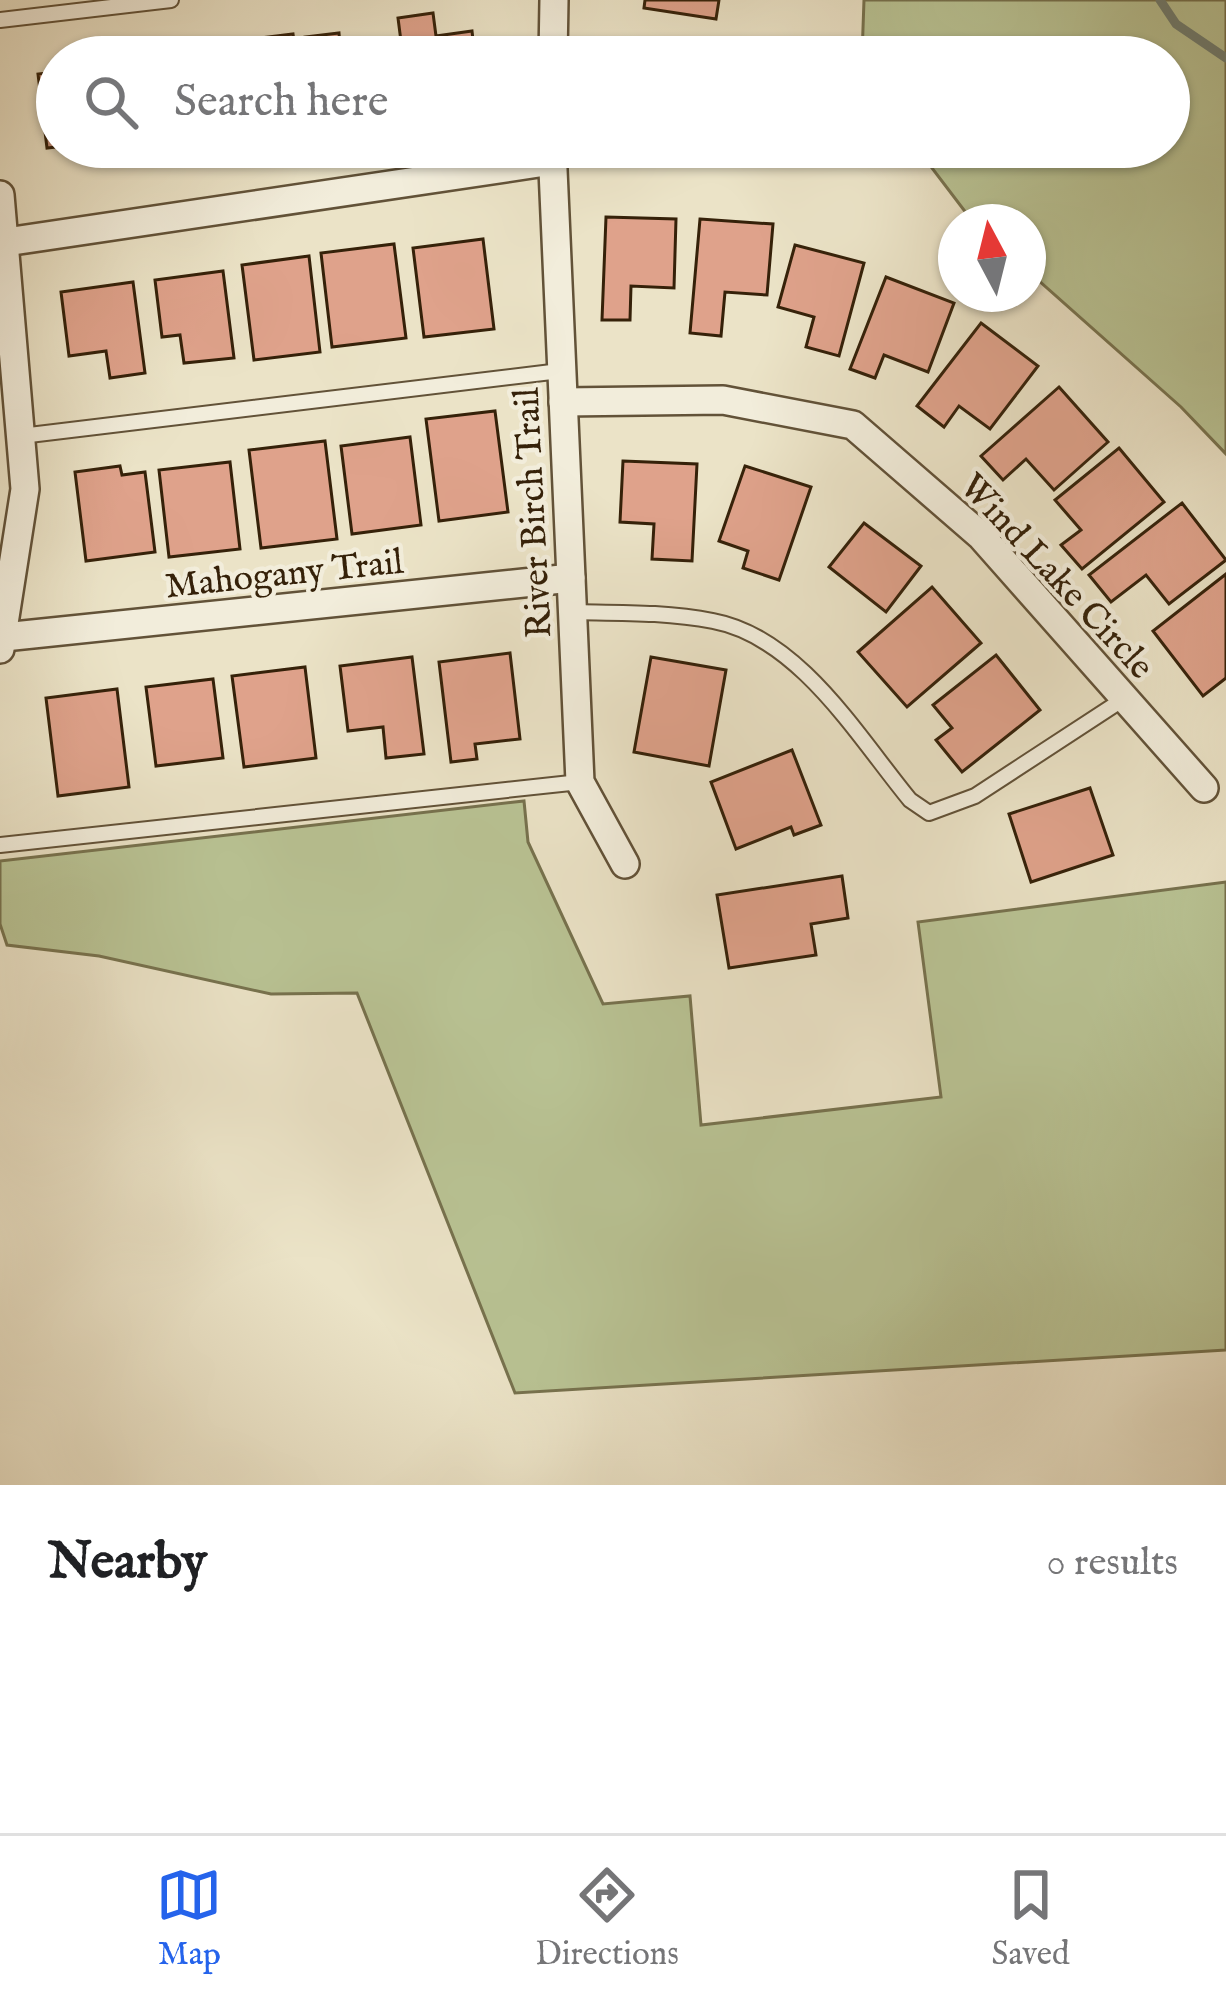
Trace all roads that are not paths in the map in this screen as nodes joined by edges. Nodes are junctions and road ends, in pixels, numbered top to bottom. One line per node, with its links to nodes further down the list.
1 (171, 0): 3 (lane)
2 (554, 0): 4 (street)
3 (0, 20)
4 (553, 36)
5 (465, 168): 8 (street)
6 (553, 168): 9 (street, River Birch Trail)
7 (0, 195): 8 (street)
8 (6, 242): 11 (street)
9 (560, 371): 10 (street, River Birch Trail); 11 (lane)
10 (562, 402): 12 (street, River Birch Trail); 15 (street, Wind Lake Circle)
11 (21, 436): 14 (street)
12 (571, 578): 13 (street, River Birch Trail); 14 (street, Mahogany Trail)
13 (573, 612): 15 (lane); 16 (street, River Birch Trail)
14 (2, 643)
15 (1124, 698): 17 (street, Wind Lake Circle)
16 (580, 782): 18 (lane); 19 (street, River Birch Trail)
17 (1204, 788)
18 (0, 845)
19 (625, 864)

